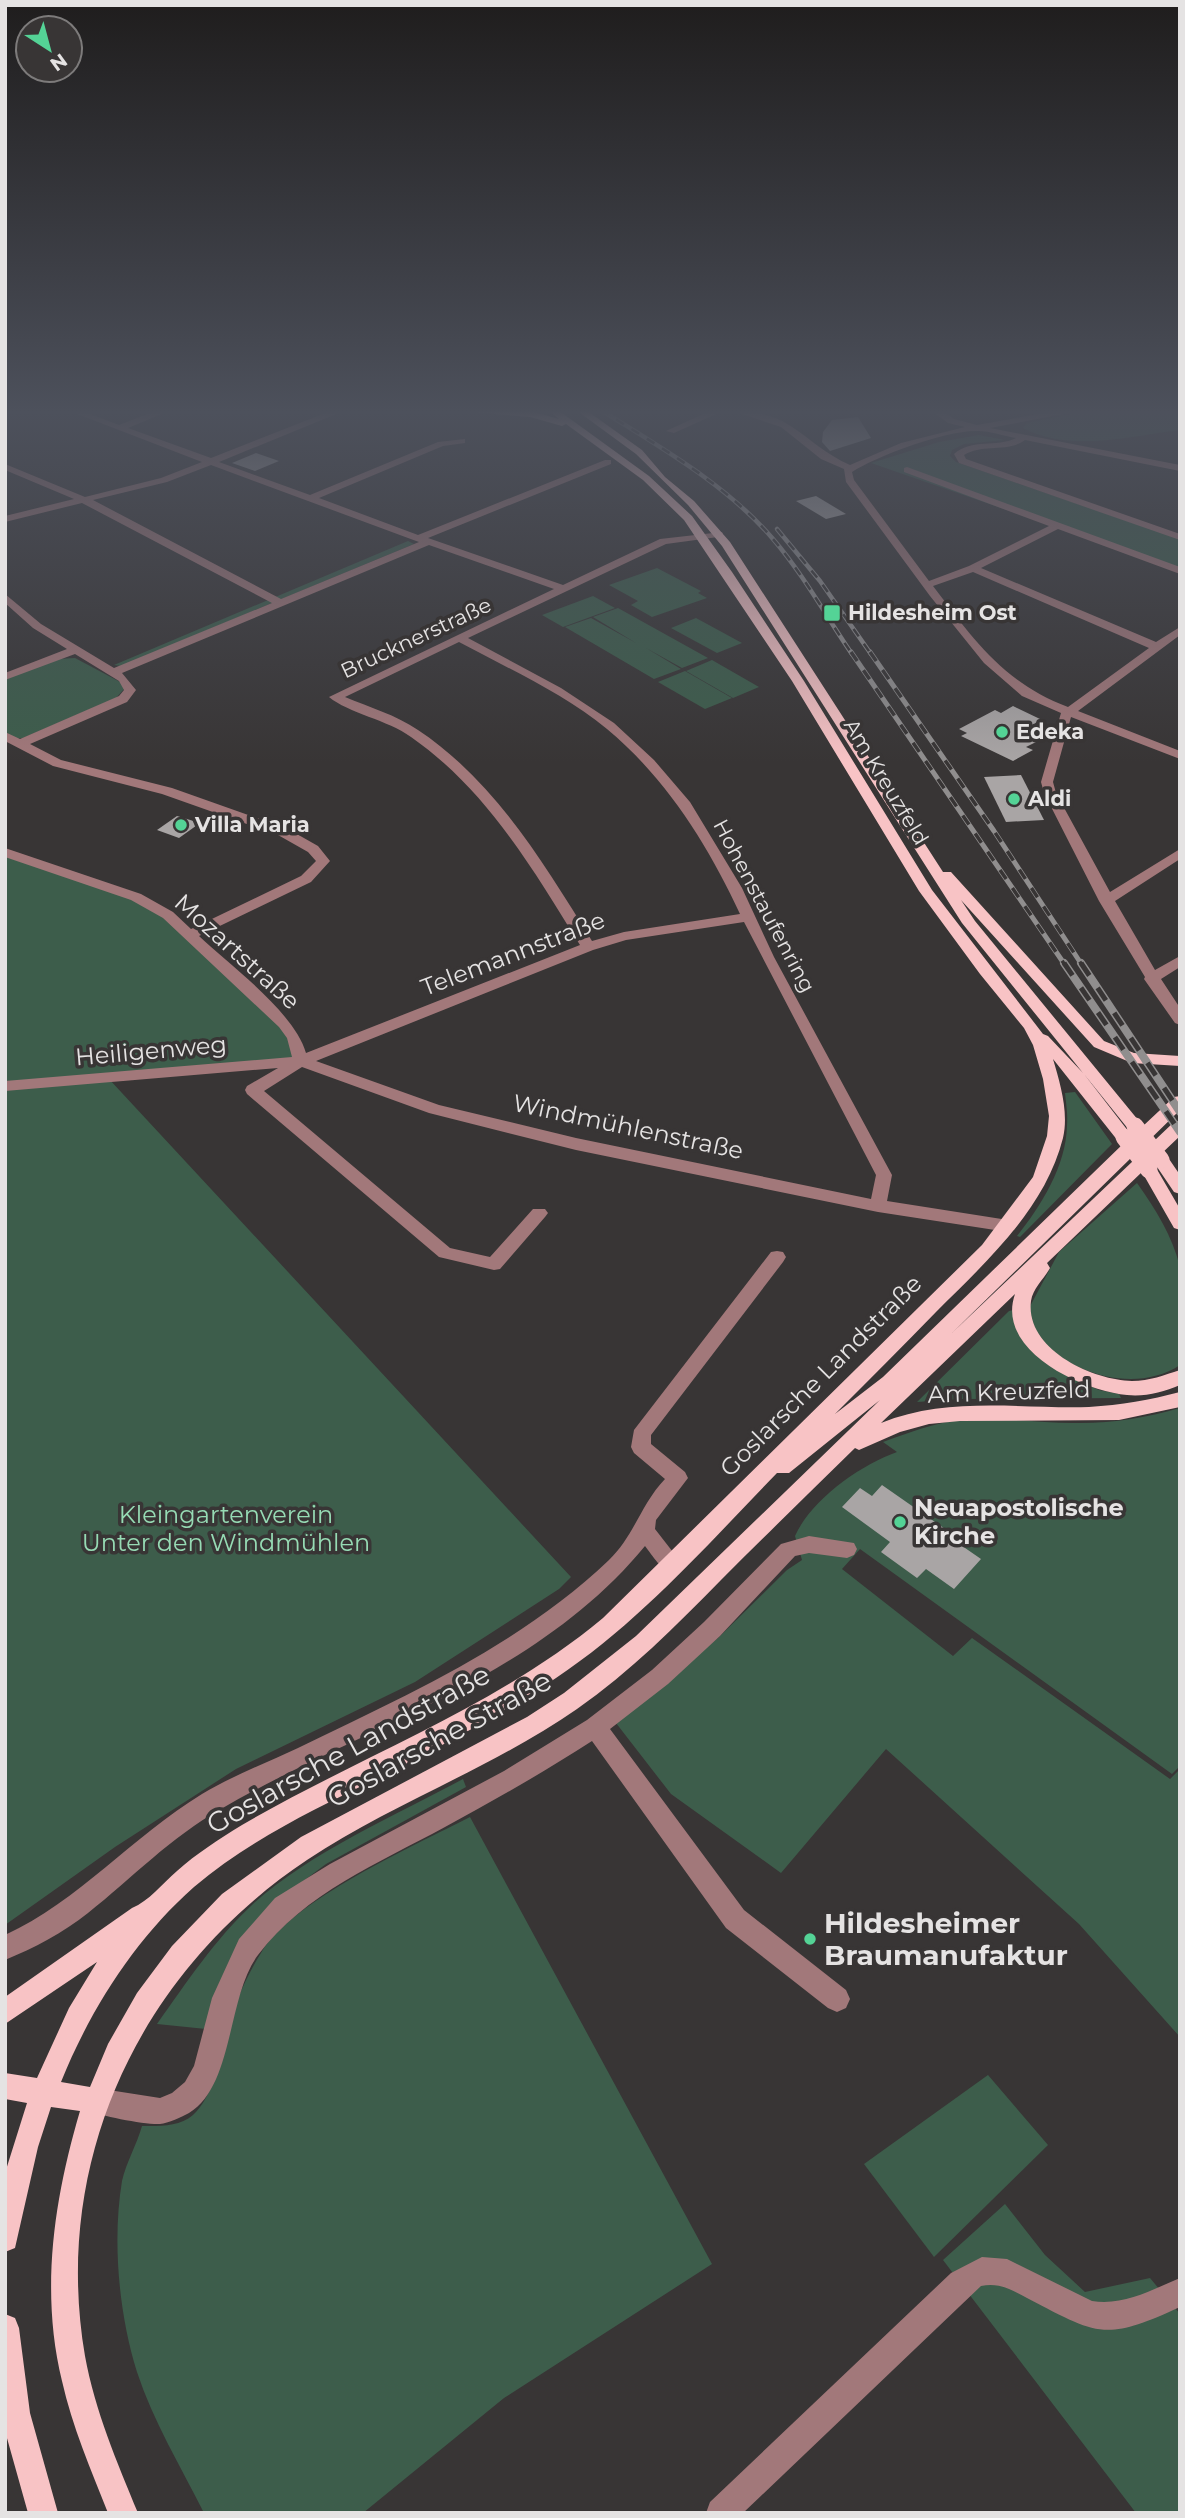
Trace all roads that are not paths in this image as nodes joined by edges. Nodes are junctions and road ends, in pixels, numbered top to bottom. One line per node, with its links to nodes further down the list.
1 (138, 528): 18 (street)
2 (389, 528): 13 (street, Brucknerstraße)
3 (448, 528): 13 (street)
4 (695, 528): 11 (main road, Am Kreuzfeld)
5 (712, 528): 10 (main road, Am Kreuzfeld)
6 (884, 528): 16 (street)
7 (1053, 528): 14 (street)
8 (1060, 528): 15 (street)
9 (1153, 528): 12 (street)
10 (718, 534): 11 (street); 34 (main road, Am Kreuzfeld)
11 (700, 535): 17 (street); 42 (main road, Am Kreuzfeld)
12 (1180, 537)
13 (420, 539): 17 (street, Brucknerstraße); 18 (street); 20 (street)
14 (973, 568): 16 (street); 23 (street)
15 (1180, 572)
16 (927, 585): 28 (street)
17 (564, 589): 22 (street, Brucknerstraße)
18 (266, 596): 20 (street); 25 (street)
19 (5, 597): 24 (street)
20 (280, 603): 26 (street)
21 (1180, 630): 23 (street)
22 (460, 638): 36 (street, Hohenstaufenring); 38 (street, Brucknerstraße)
23 (1155, 646): 28 (street)
24 (75, 650): 25 (street); 27 (street)
25 (101, 665): 26 (street)
26 (113, 673): 30 (street)
27 (5, 677)
28 (1069, 712): 31 (street); 35 (street)
29 (5, 736): 30 (street)
30 (19, 744): 37 (street)
31 (1180, 755)
32 (5, 852): 37 (street, Mozartstraße)
33 (1180, 853): 35 (street)
34 (924, 854): 44 (main road); 48 (main road, Am Kreuzfeld)
35 (1107, 901): 40 (street)
36 (748, 917): 38 (street, Telemannstraße); 51 (street, Hohenstaufenring)
37 (192, 934): 43 (street, Mozartstraße)
38 (587, 947): 43 (street, Telemannstraße)
39 (1180, 960): 40 (street)
40 (1151, 978): 41 (street)
41 (1180, 1020)
42 (1031, 1026): 48 (main road); 54 (main road, Am Kreuzfeld)
43 (301, 1060): 45 (street, Heiligenweg); 51 (street, Windmühlenstraße); 52 (street)
44 (1180, 1061)
45 (5, 1086)
46 (1180, 1101): 60 (main road)
47 (1180, 1126): 55 (main road)
48 (1130, 1131): 49 (main road, bridge)
49 (1155, 1165): 50 (main road); 53 (main road)
50 (1180, 1188)
51 (878, 1206): 54 (street, Windmühlenstraße)
52 (539, 1213)
53 (1180, 1224)
54 (1008, 1226): 60 (main road, Goslarsche Landstraße)
55 (1063, 1236): 57 (main road); 59 (main road, Goslarsche Straße)
56 (777, 1257): 61 (street, Goslarsche Landstraße)
57 (1180, 1377)
58 (1180, 1399): 59 (main road, Am Kreuzfeld)
59 (843, 1449): 71 (main road, Goslarsche Straße)
60 (760, 1478): 63 (main road, Goslarsche Landstraße)
61 (645, 1531): 63 (street); 66 (street, Goslarsche Landstraße)
62 (847, 1549): 64 (street)
63 (673, 1565): 65 (main road, Goslarsche Landstraße)
64 (595, 1727): 67 (street); 71 (street)
65 (161, 1902): 68 (main road); 70 (main road, Goslarsche Landstraße)
66 (5, 1948)
67 (837, 2000)
68 (5, 2012)
69 (5, 2086): 70 (main road)
70 (43, 2093): 71 (main road); 72 (main road, Goslarsche Landstraße)
71 (96, 2101): 76 (main road, Goslarsche Straße)
72 (5, 2238)
73 (1173, 2295): 77 (street)
74 (5, 2328): 75 (main road)
75 (43, 2513)
76 (123, 2513)
77 (721, 2513)

